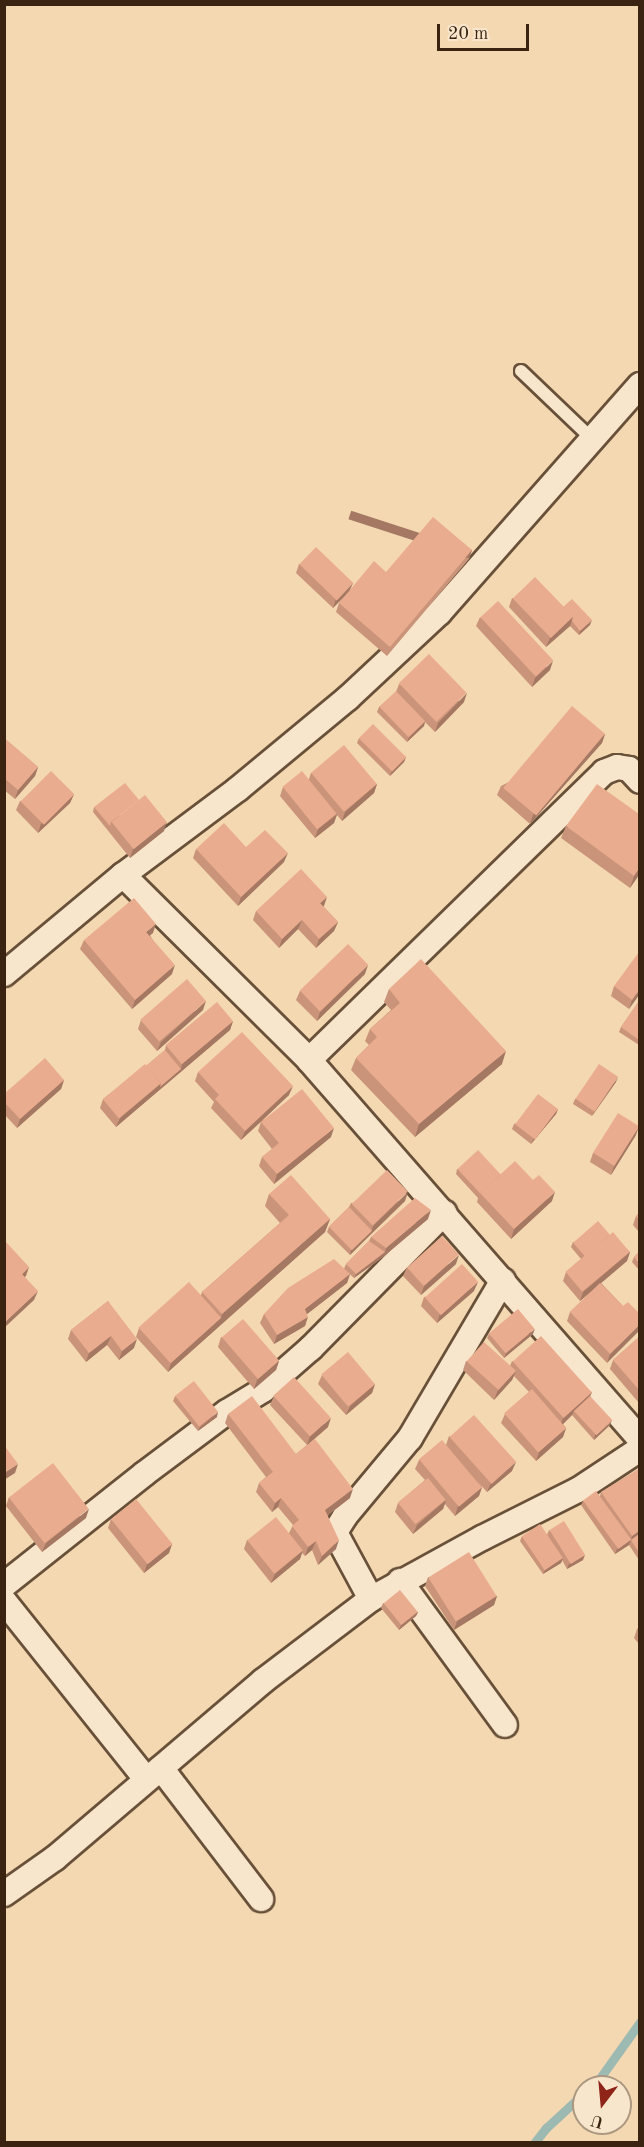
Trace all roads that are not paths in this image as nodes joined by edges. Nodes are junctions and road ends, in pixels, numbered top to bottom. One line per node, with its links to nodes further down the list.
1 (521, 371): 3 (lane)
2 (639, 385): 3 (street)
3 (591, 438): 5 (street)
4 (639, 781): 7 (street)
5 (123, 875): 6 (street); 7 (street)
6 (4, 974)
7 (309, 1060): 8 (street)
8 (444, 1213): 9 (street); 13 (street)
9 (503, 1281): 10 (street); 14 (street)
10 (639, 1440)
11 (639, 1449): 12 (street)
12 (400, 1581): 14 (street); 16 (street)
13 (4, 1585)
14 (370, 1599): 17 (street)
15 (4, 1601): 17 (street)
16 (506, 1725)
17 (153, 1774): 18 (street); 19 (street)
18 (4, 1894)
19 (261, 1899)

